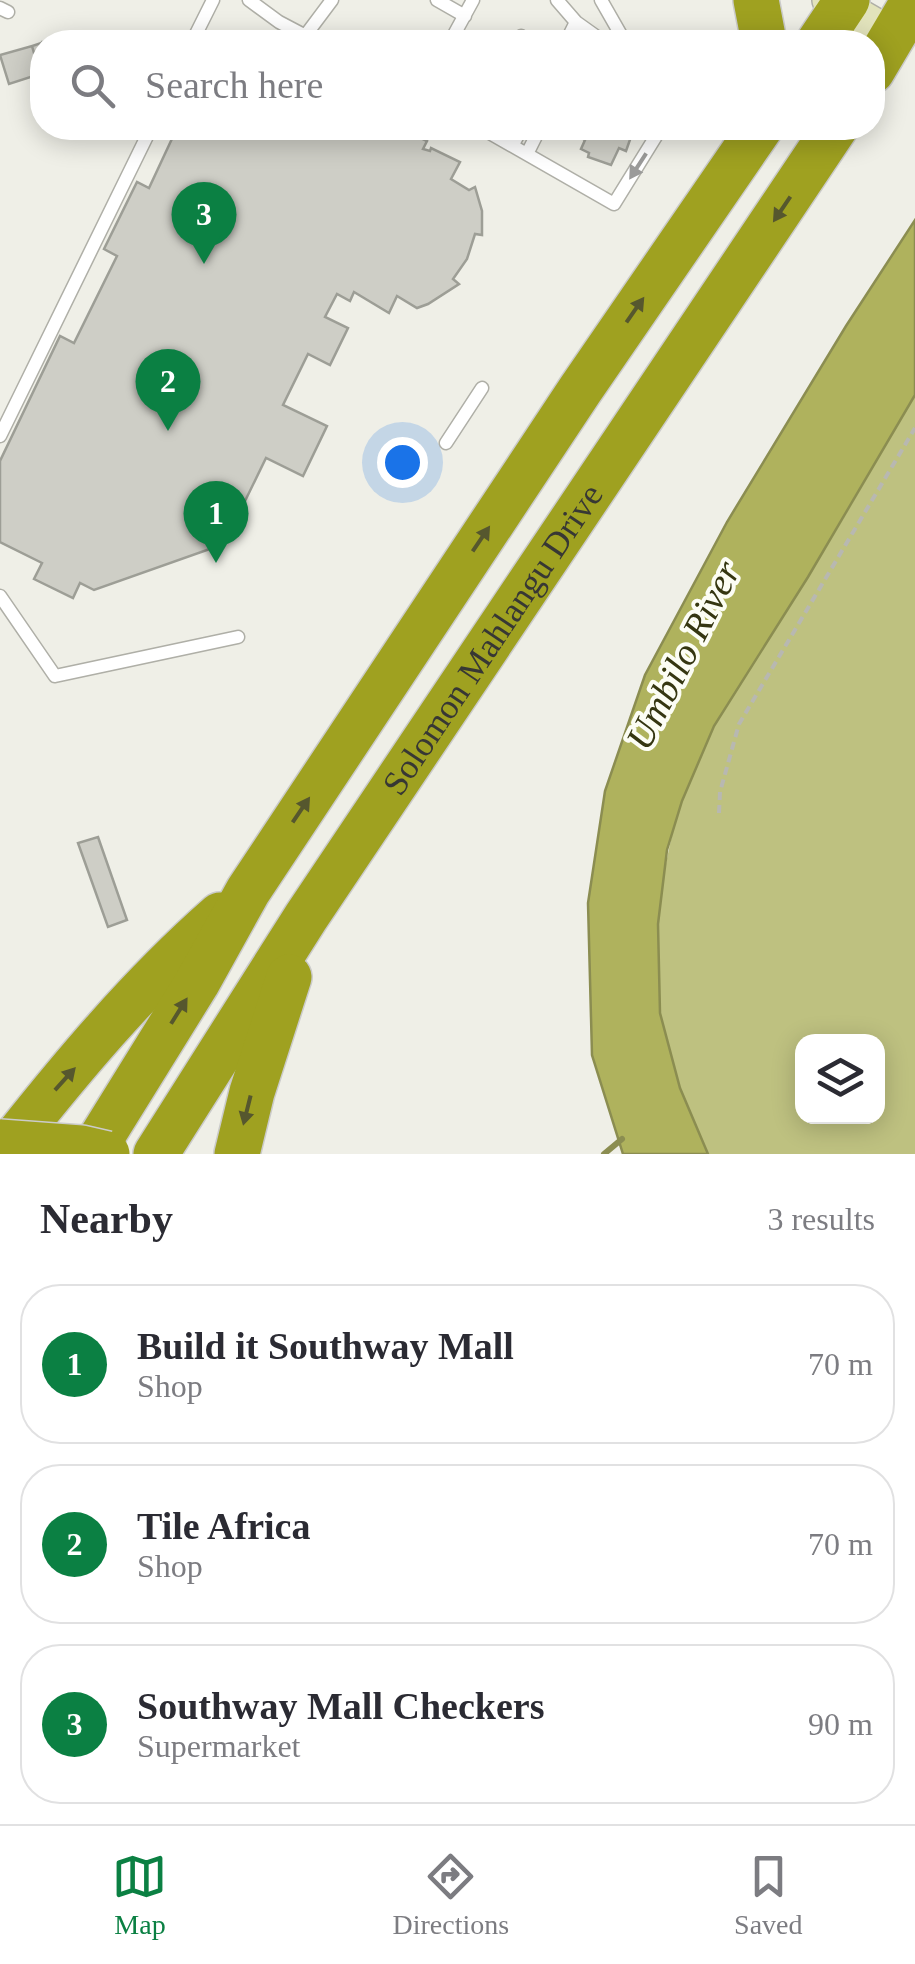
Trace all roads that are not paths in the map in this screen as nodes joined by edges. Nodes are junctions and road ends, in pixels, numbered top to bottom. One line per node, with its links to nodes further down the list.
1 (213, 0): 11 (lane)
2 (249, 0): 12 (lane)
3 (332, 0): 13 (lane)
4 (437, 0): 10 (lane)
5 (473, 0): 10 (lane)
6 (557, 0): 15 (lane)
7 (600, 0): 16 (lane)
8 (756, 0): 17 (highway)
9 (835, 12): 18 (street)
10 (465, 16): 14 (lane)
11 (198, 30)
12 (294, 30)
13 (316, 30)
14 (457, 30)
15 (580, 30)
16 (619, 30)
17 (762, 30)
18 (878, 30)
19 (145, 140): 29 (lane)
20 (505, 140): 26 (lane)
21 (515, 140): 26 (lane)
22 (534, 140): 27 (lane)
23 (654, 140): 27 (lane, one-way to 27)
24 (752, 140): 33 (highway, Solomon Mahlangu Drive, one-way to 24)
25 (828, 140): 34 (highway, Solomon Mahlangu Drive, one-way to 34)
26 (513, 144): 27 (lane)
27 (528, 152)
28 (482, 388): 30 (lane)
29 (0, 436)
30 (446, 442)
31 (0, 596): 32 (lane)
32 (238, 637)
33 (248, 891): 36 (highway, one-way to 33); 37 (highway, Solomon Mahlangu Drive, one-way to 33)
34 (306, 917): 39 (highway, Solomon Mahlangu Drive); 40 (highway, one-way to 40)
35 (0, 1142): 38 (highway, bridge)
36 (3, 1154)
37 (91, 1154)
38 (106, 1154)
39 (156, 1154)
40 (237, 1154)

